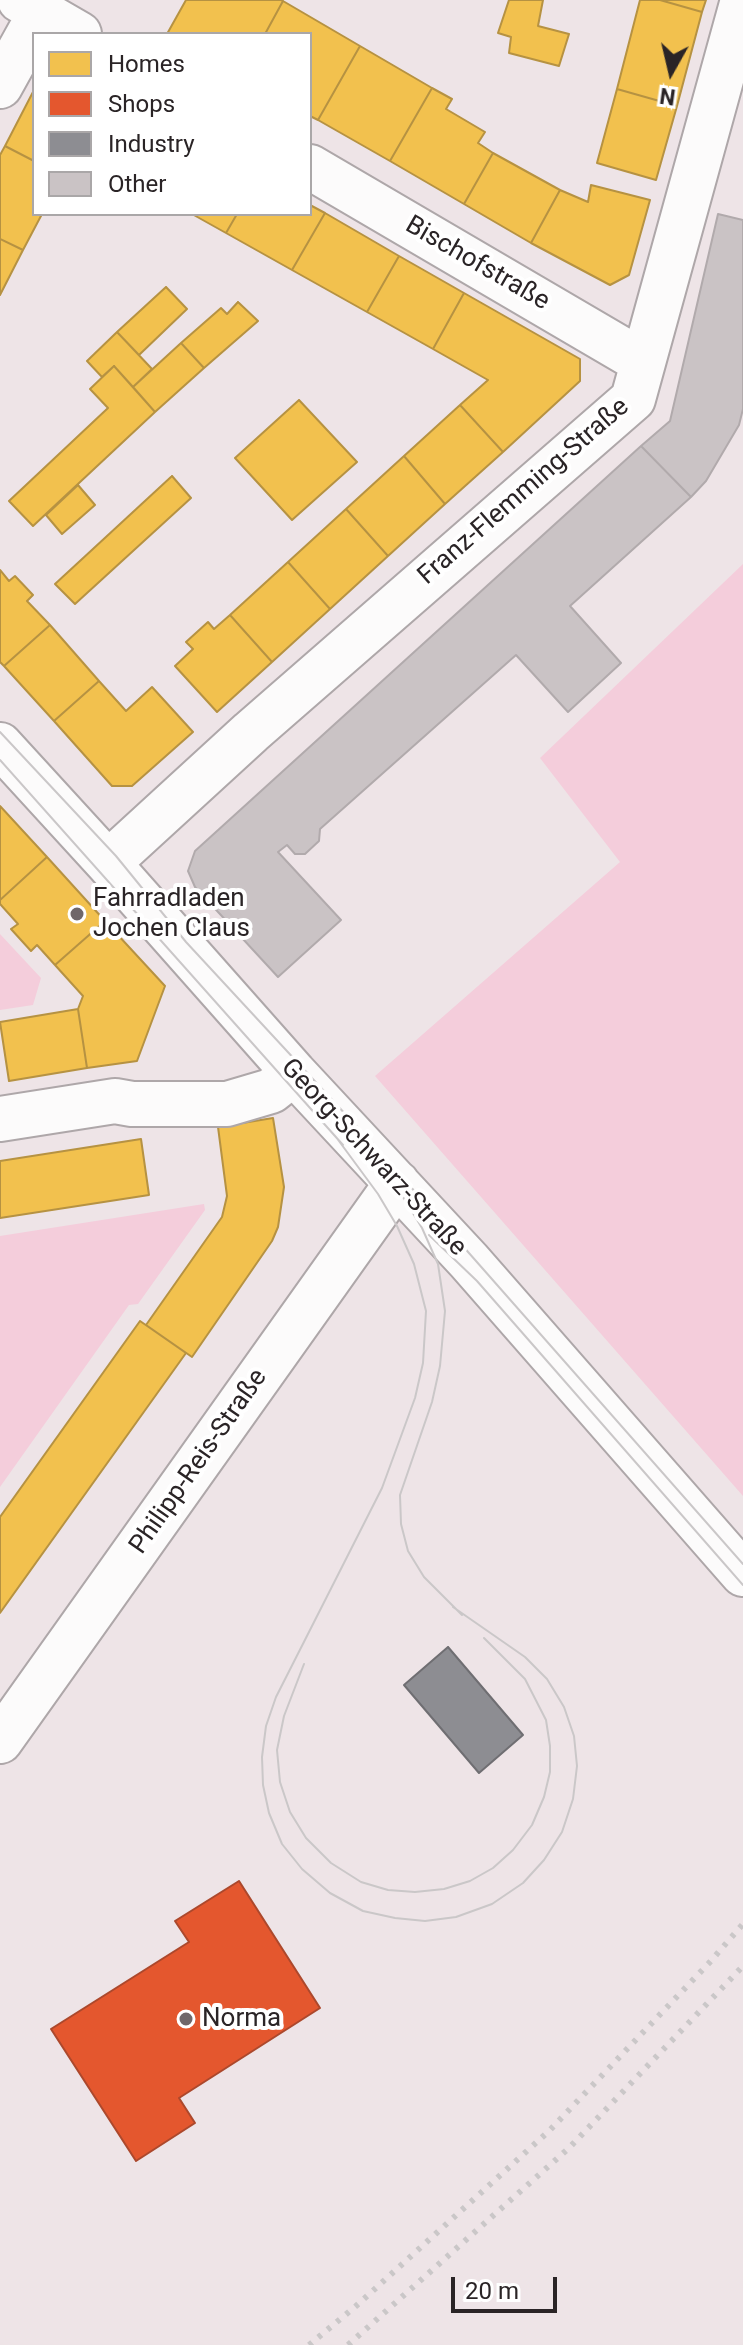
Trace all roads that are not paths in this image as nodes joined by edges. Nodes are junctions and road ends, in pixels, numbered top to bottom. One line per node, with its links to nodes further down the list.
1 (743, 0): 6 (street, Franz-Flemming-Straße)
2 (31, 6): 3 (street); 4 (street)
3 (76, 32)
4 (0, 86)
5 (312, 168): 6 (street, Bischofstraße)
6 (643, 362): 8 (street, Franz-Flemming-Straße)
7 (0, 745): 8 (street, Georg-Schwarz-Straße)
8 (108, 863): 9 (street, Georg-Schwarz-Straße)
9 (294, 1073): 10 (street); 11 (street, Georg-Schwarz-Straße)
10 (0, 1119)
11 (397, 1183): 12 (street, Georg-Schwarz-Straße); 13 (street, Philipp-Reis-Straße)
12 (743, 1574)
13 (0, 1741)

